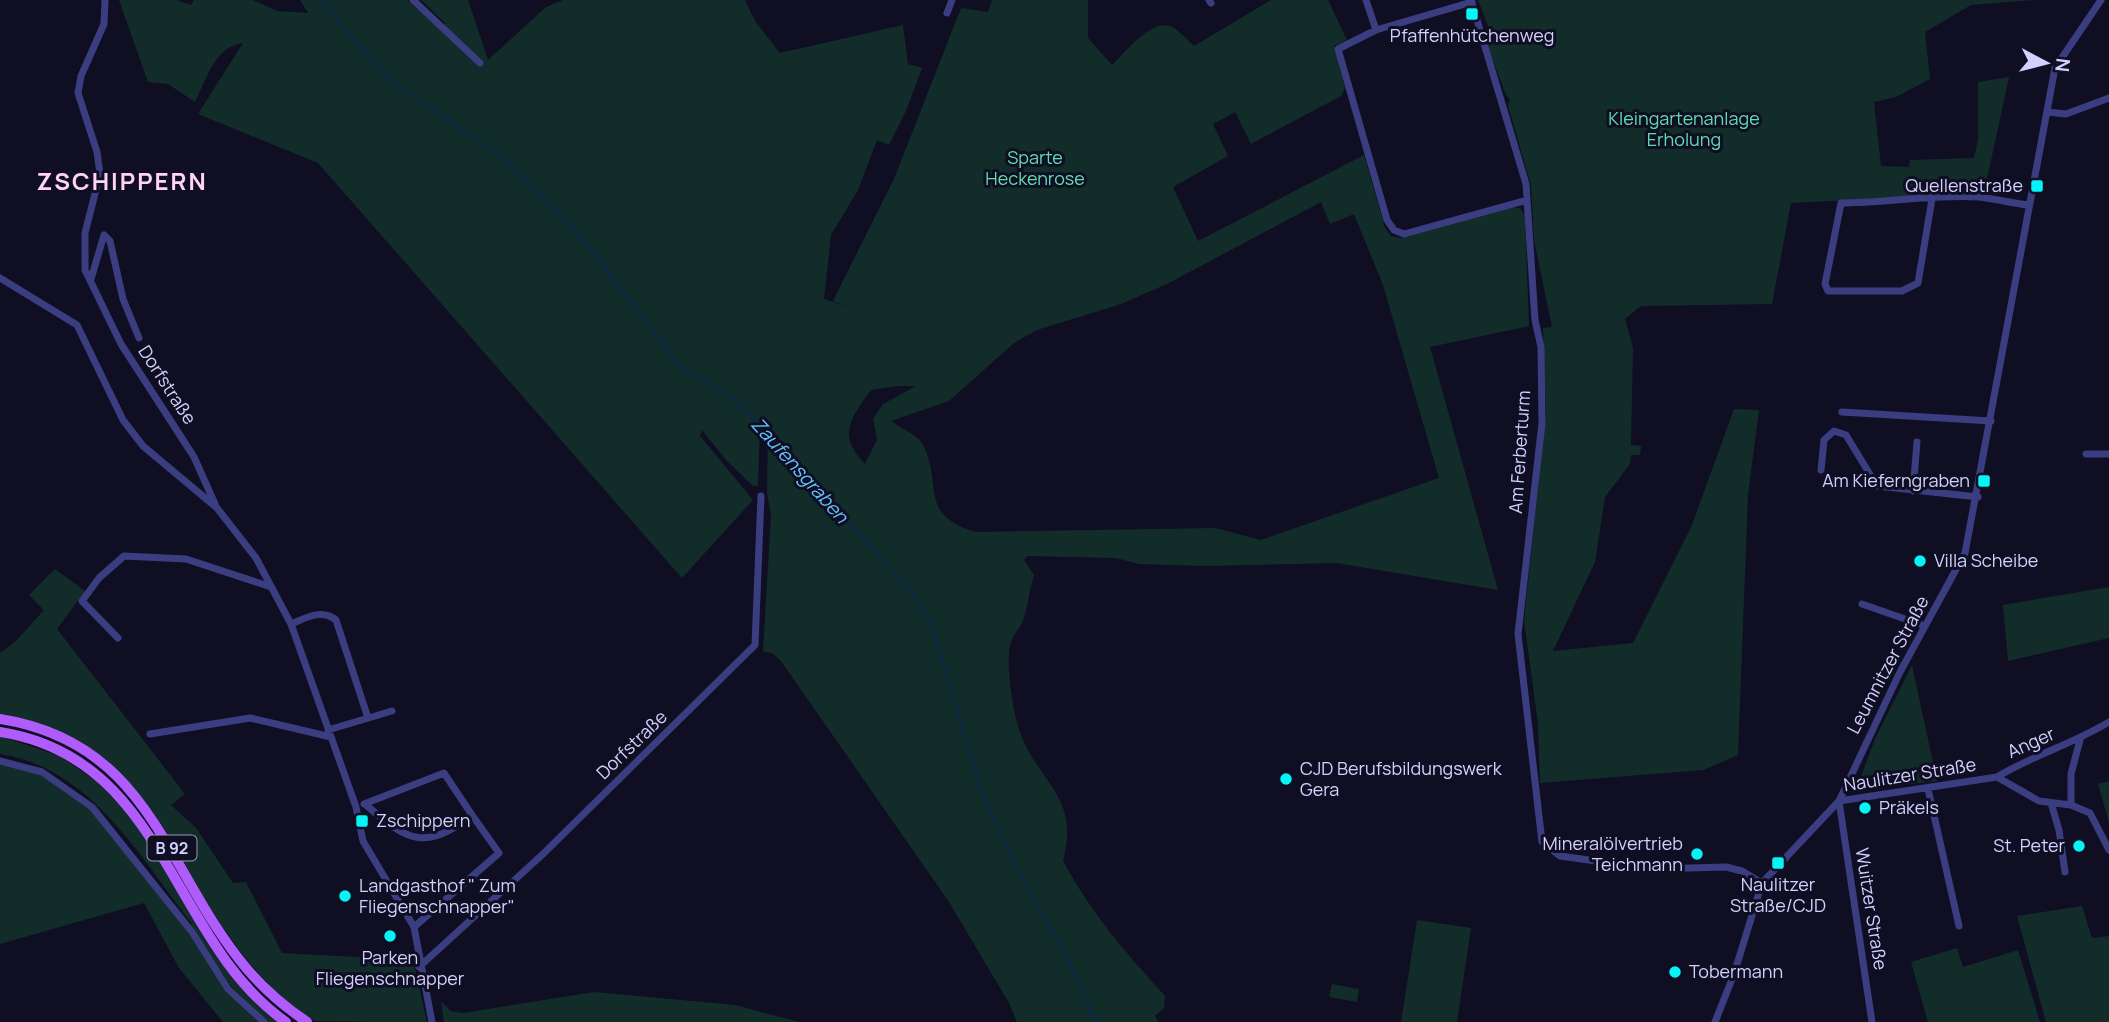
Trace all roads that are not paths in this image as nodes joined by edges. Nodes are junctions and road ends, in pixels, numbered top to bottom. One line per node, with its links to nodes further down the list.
1 (105, 0): 16 (street, Dorfstraße)
2 (412, 0): 9 (street)
3 (952, 0): 7 (street)
4 (1366, 0): 8 (street)
5 (2101, 0): 11 (street)
6 (1471, 1): 8 (street); 13 (street, Am Ferberturm)
7 (947, 13)
8 (1376, 30): 13 (street)
9 (480, 63)
10 (2109, 98): 11 (street)
11 (2047, 112): 14 (street, Leumnitzer Straße)
12 (1933, 199): 12 (street); 14 (street)
13 (1527, 200): 51 (street, Am Ferberturm)
14 (2028, 205): 19 (street, Leumnitzer Straße)
15 (0, 278): 27 (street, Dorfstraße)
16 (91, 279): 17 (street, Dorfstraße); 27 (street, Dorfstraße)
17 (139, 338)
18 (1842, 412): 19 (street)
19 (1991, 421): 26 (street, Leumnitzer Straße)
20 (1917, 442): 24 (street)
21 (2086, 454): 22 (street)
22 (2109, 454)
23 (1821, 470): 24 (street)
24 (1913, 491): 26 (street)
25 (761, 496): 54 (street, Dorfstraße)
26 (1978, 496): 31 (street, Leumnitzer Straße)
27 (217, 508): 28 (street, Dorfstraße)
28 (272, 587): 30 (street, Dorfstraße); 32 (street)
29 (1862, 604): 31 (street)
30 (291, 624): 34 (street); 39 (street, Dorfstraße)
31 (1926, 626): 44 (street, Leumnitzer Straße)
32 (118, 638)
33 (392, 711): 34 (street)
34 (368, 718): 39 (street)
35 (0, 719): 57 (main road, B 92)
36 (2109, 722): 40 (street, Anger)
37 (0, 732): 56 (main road, B 92)
38 (150, 734): 39 (street)
39 (329, 734): 46 (street, Dorfstraße)
40 (2080, 740): 42 (street, Anger); 47 (street, Anger)
41 (0, 761): 55 (street)
42 (1997, 777): 43 (street, Naulitzer Straße); 45 (street, Naulitzer Straße)
43 (1928, 789): 44 (street, Naulitzer Straße); 52 (street)
44 (1839, 801): 51 (street, Naulitzer Straße); 60 (street, Wuitzer Straße)
45 (2051, 803): 47 (street, Naulitzer Straße); 50 (street)
46 (360, 805): 48 (street); 48 (street); 53 (street, Dorfstraße)
47 (2071, 805): 49 (street)
48 (472, 815): 53 (street)
49 (2109, 850)
50 (2065, 872)
51 (1762, 883): 59 (street, Naulitzer Straße)
52 (1959, 926)
53 (414, 927): 54 (street, Dorfstraße)
54 (419, 967): 58 (street, Dorfstraße)
55 (264, 1022)
56 (286, 1022)
57 (307, 1022)
58 (432, 1022)
59 (1714, 1022)
60 (1872, 1022)

